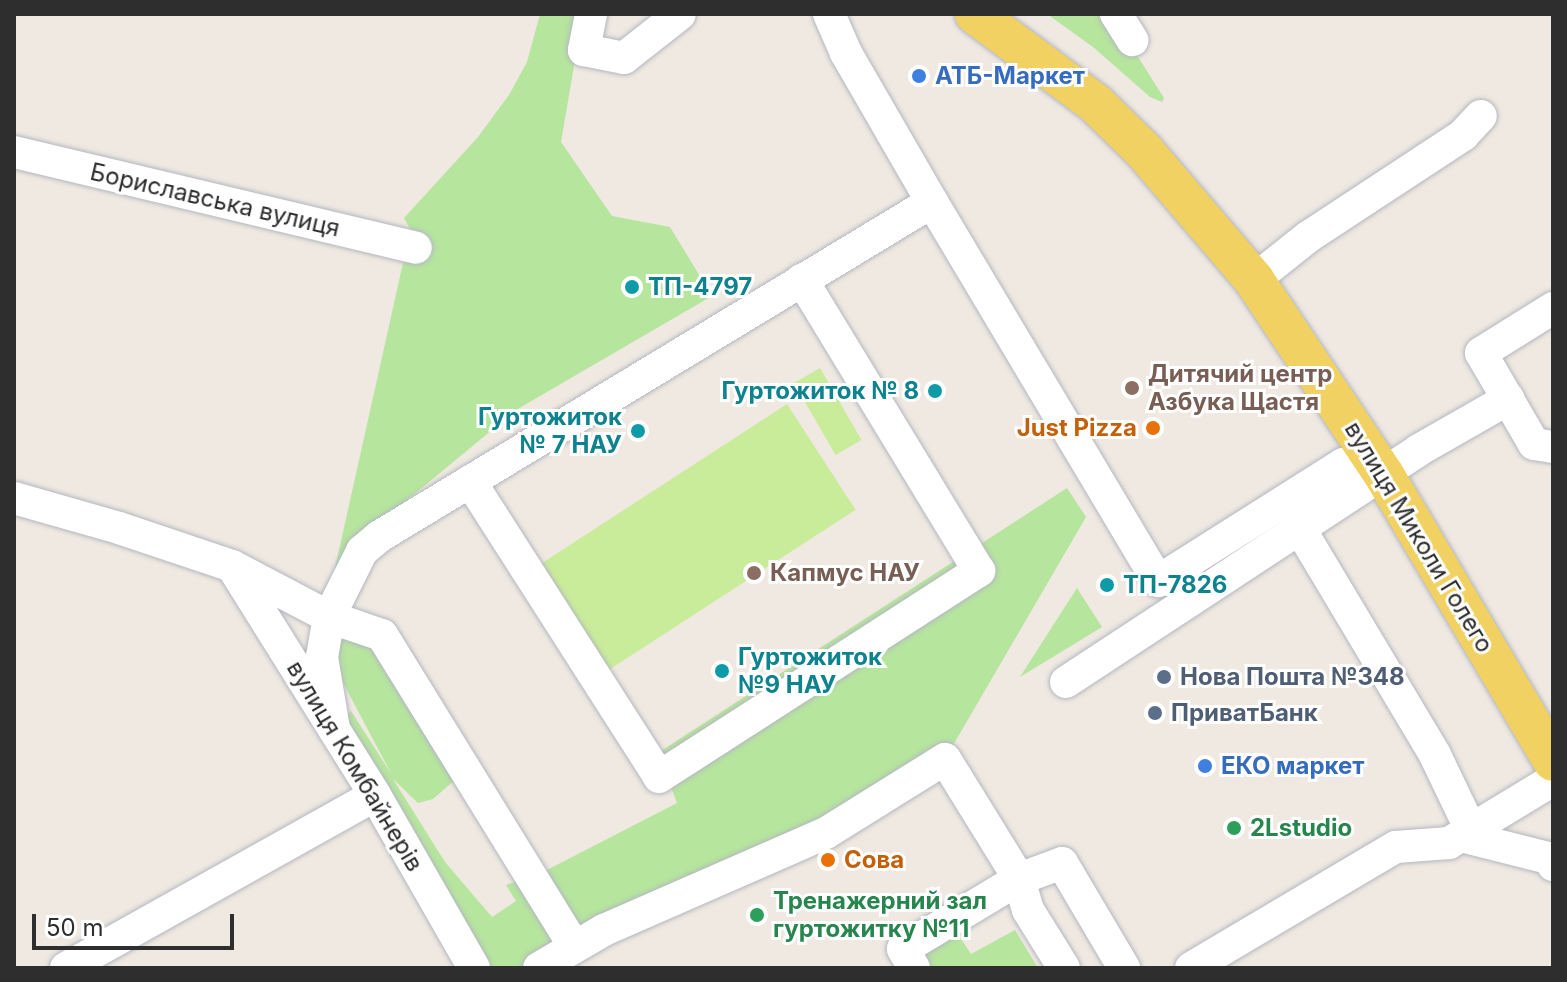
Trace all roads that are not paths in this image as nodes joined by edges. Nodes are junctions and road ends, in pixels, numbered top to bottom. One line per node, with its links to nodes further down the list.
1 (591, 14): 2 (street)
2 (680, 14)
3 (829, 14): 7 (street)
4 (975, 14): 10 (main road, вулиця Миколи Голего)
5 (1481, 116): 10 (street)
6 (14, 152): 8 (street, Бориславська вулиця)
7 (932, 202): 9 (street); 14 (street)
8 (416, 248)
9 (802, 280): 15 (street); 15 (street)
10 (1254, 280): 14 (main road, вулиця Миколи Голего)
11 (1553, 308): 12 (street)
12 (1508, 399): 13 (street); 14 (street)
13 (1553, 447)
14 (1384, 475): 17 (street); 22 (main road, вулиця Миколи Голего)
15 (470, 481): 19 (street)
16 (14, 498): 18 (street)
17 (1300, 529): 20 (street); 25 (street)
18 (232, 566): 19 (street); 21 (street, вулиця Комбайнерів)
19 (329, 617): 21 (street); 28 (street)
20 (1066, 682)
21 (334, 729): 24 (street, вулиця Комбайнерів)
22 (1553, 761)
23 (1553, 780): 25 (street)
24 (375, 795): 29 (street); 30 (street, вулиця Комбайнерів)
25 (1466, 833): 26 (street); 35 (street)
26 (1553, 865)
27 (1019, 879): 28 (street); 32 (street); 33 (street); 34 (street)
28 (574, 946): 31 (street)
29 (66, 968)
30 (474, 968)
31 (539, 968)
32 (914, 968)
33 (1064, 968)
34 (1124, 968)
35 (1191, 968)

